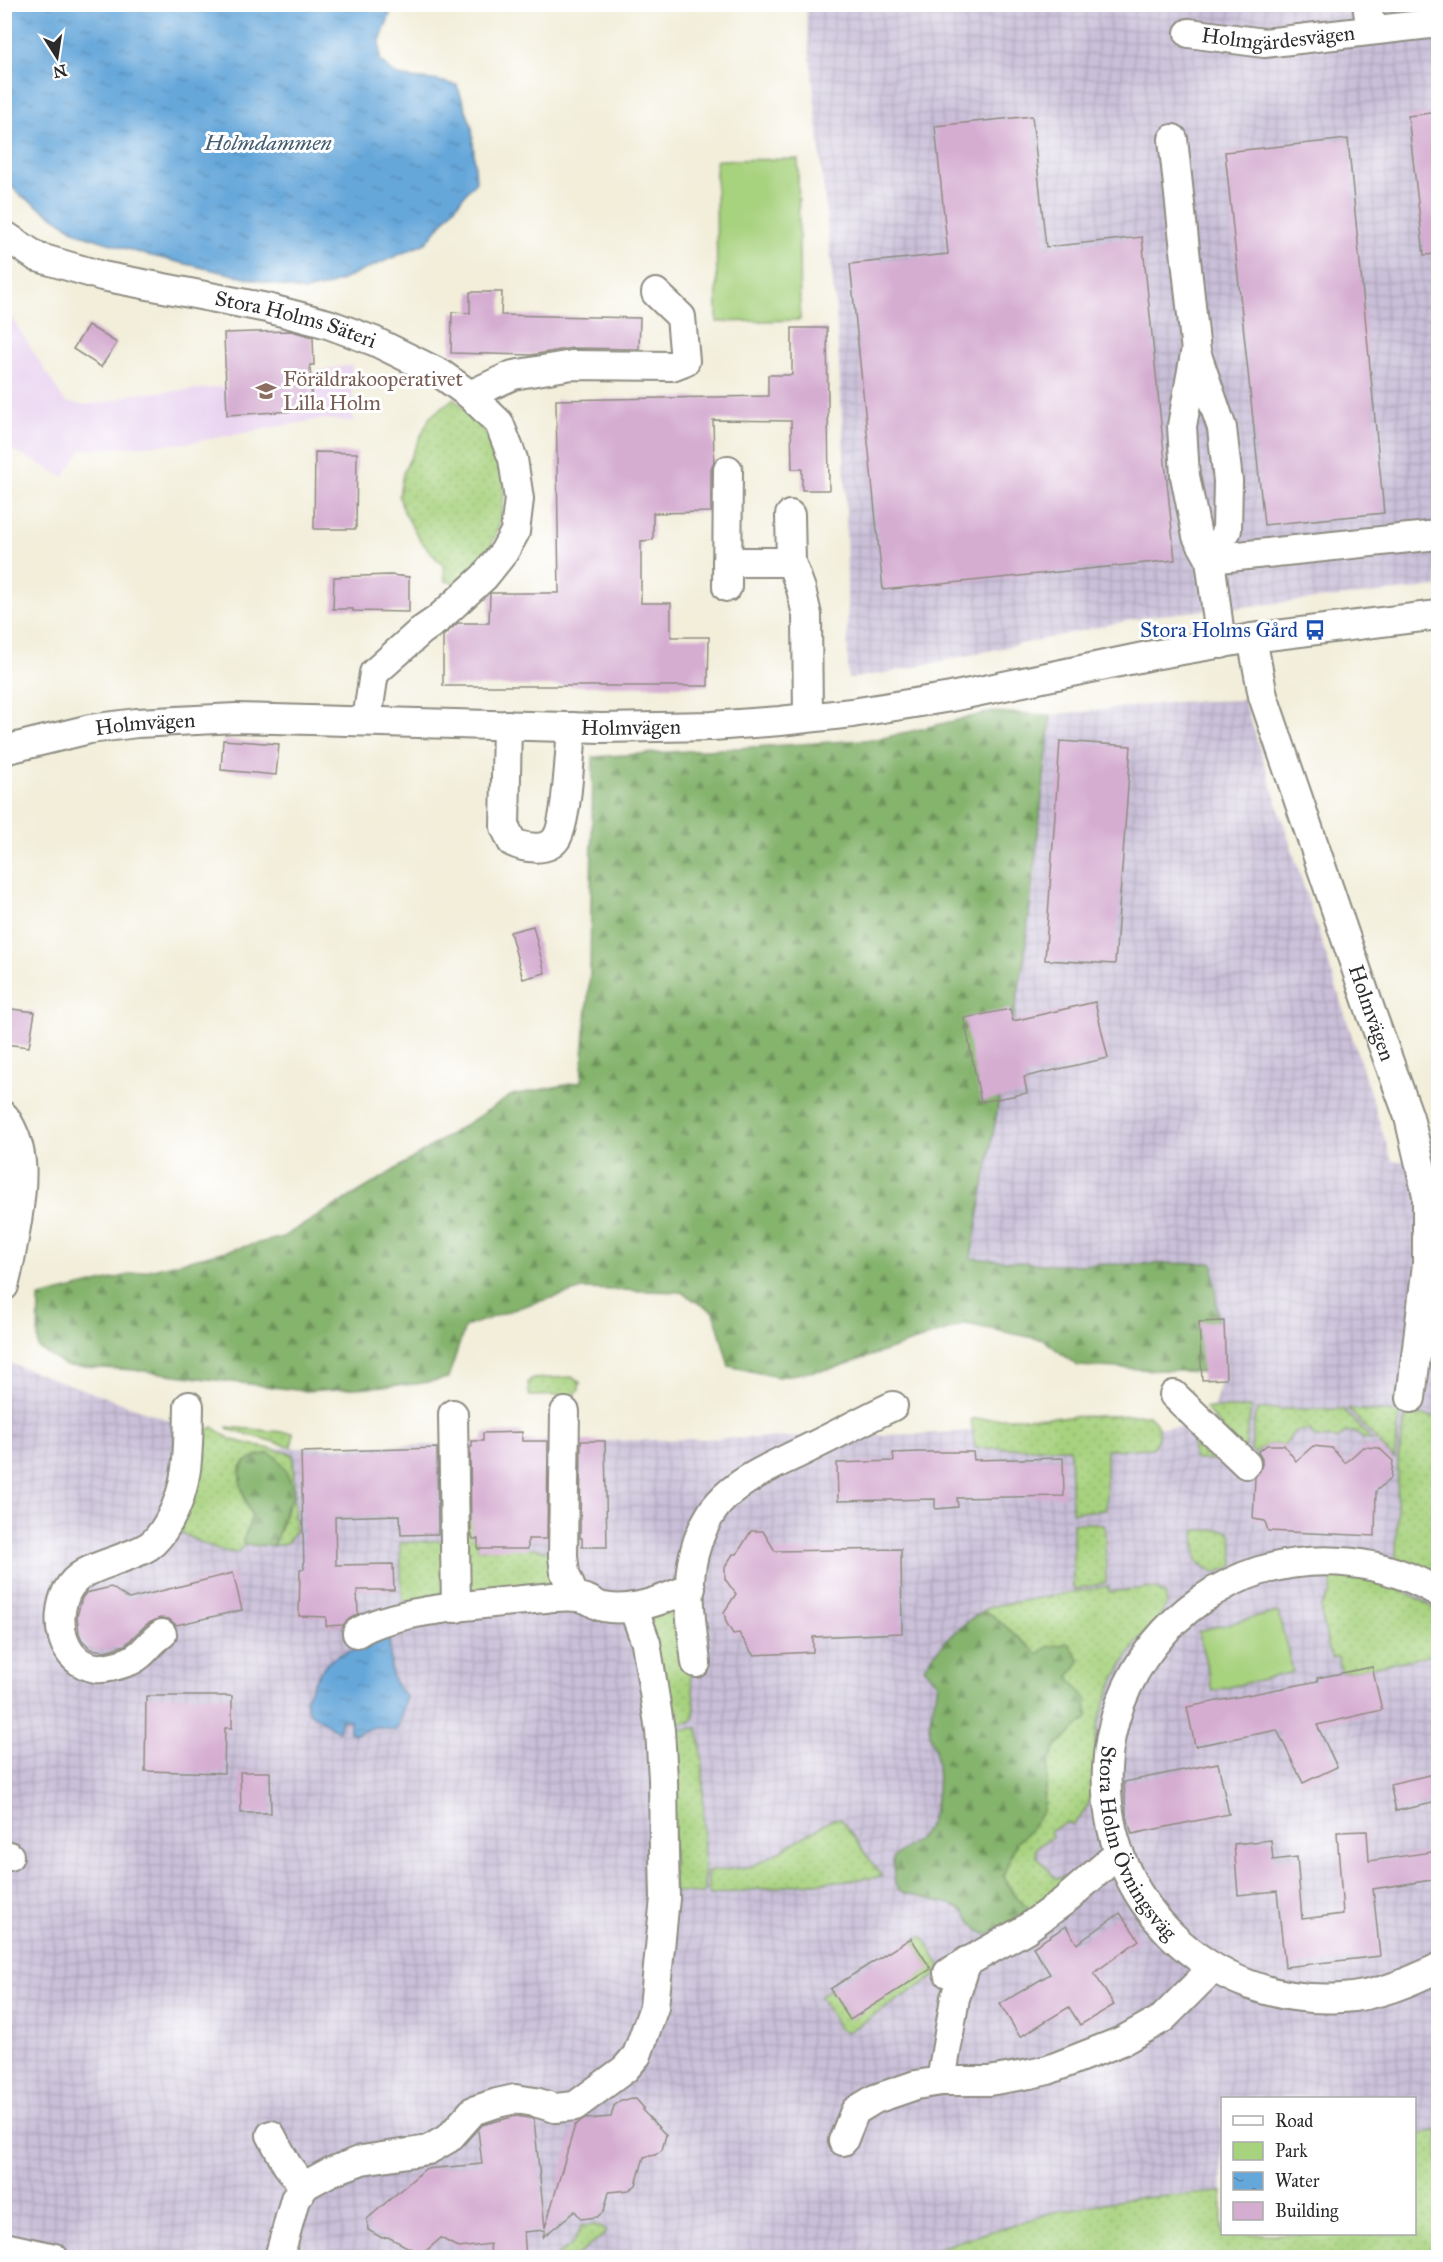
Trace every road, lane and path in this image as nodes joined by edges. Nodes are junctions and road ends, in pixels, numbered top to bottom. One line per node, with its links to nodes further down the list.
1 (1369, 17): 2 (street, Holmgärdesvägen); 3 (street, Holmgärdesvägen)
2 (1438, 23)
3 (1189, 33)
4 (1173, 139): 7 (street)
5 (4, 235): 8 (street, Stora Holms Säteri)
6 (656, 293): 8 (street)
7 (1196, 352): 12 (street); 12 (street)
8 (470, 395): 18 (street, Stora Holms Säteri)
9 (728, 471): 13 (street)
10 (790, 514): 13 (street)
11 (1438, 535): 12 (street)
12 (1210, 559): 16 (street)
13 (791, 562): 17 (street)
14 (1438, 615): 15 (street, Holmvägen)
15 (1252, 638): 16 (street, Holmvägen); 25 (street, Holmvägen)
16 (1221, 644): 17 (street, Holmvägen)
17 (808, 717): 20 (street, Holmvägen)
18 (367, 720): 19 (street, Holmvägen); 21 (street, Holmvägen)
19 (507, 725): 20 (street, Holmvägen); 20 (street)
20 (572, 727)
21 (4, 750)
22 (4, 1116): 23 (street)
23 (4, 1286)
24 (1174, 1395): 30 (street)
25 (1411, 1398)
26 (189, 1406): 37 (street)
27 (893, 1406): 31 (street)
28 (565, 1412): 33 (street)
29 (453, 1414): 35 (street)
30 (1246, 1464)
31 (691, 1588): 34 (street); 38 (street)
32 (1438, 1592): 39 (street, Stora Holm Övningsväg)
33 (574, 1596): 34 (street); 35 (street)
34 (633, 1607): 45 (street)
35 (456, 1608): 36 (street)
36 (357, 1633)
37 (162, 1634)
38 (696, 1663)
39 (1119, 1852): 40 (street, Stora Holm Övningsväg); 42 (street)
40 (1213, 1968): 41 (street, Stora Holm Övningsväg); 42 (street)
41 (1438, 1968)
42 (940, 2080): 44 (street)
43 (272, 2135): 45 (street)
44 (843, 2141)
45 (304, 2187): 48 (street)
46 (4, 2247): 47 (street)
47 (54, 2258)
48 (279, 2258)

